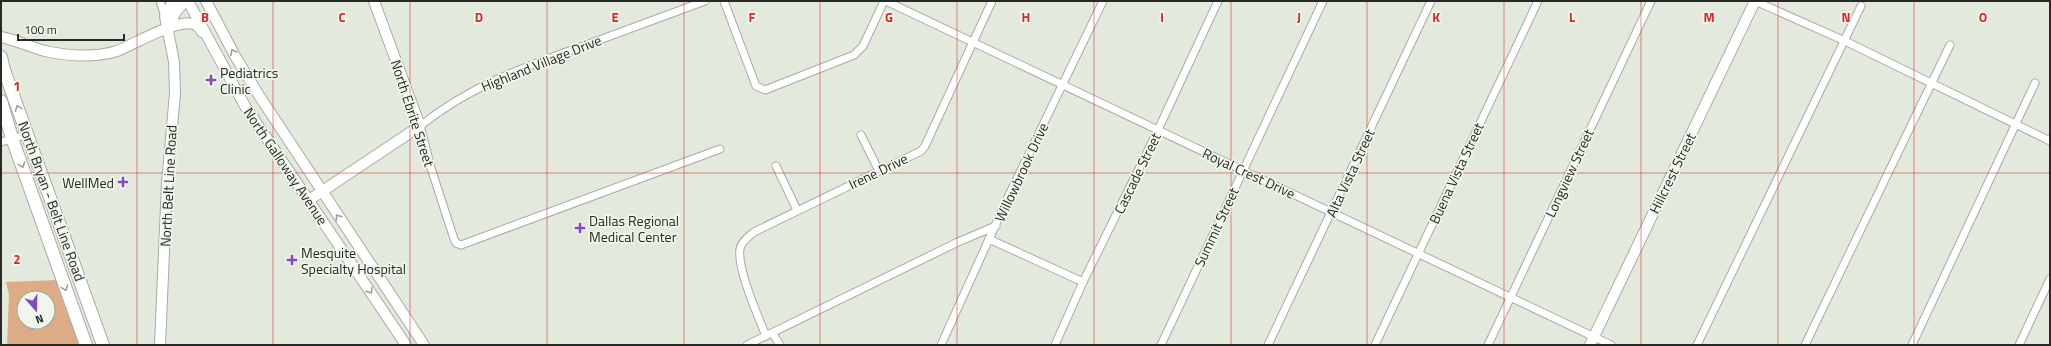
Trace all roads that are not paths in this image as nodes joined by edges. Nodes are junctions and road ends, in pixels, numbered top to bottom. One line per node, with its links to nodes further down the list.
1 (160, 1): 18 (street)
2 (173, 1): 18 (street)
3 (186, 1): 19 (street); 21 (street, North Galloway Avenue)
4 (206, 1): 26 (street, North Galloway Avenue, one-way to 4)
5 (374, 1): 33 (street, North Ebrite Street)
6 (705, 1): 33 (street, Highland Village Drive)
7 (724, 1): 8 (street)
8 (885, 1): 23 (street, Royal Crest Drive)
9 (992, 1): 23 (street, Irene Drive)
10 (1103, 1): 28 (street, Willowbrook Drive)
11 (1218, 1): 35 (street, Cascade Street)
12 (1323, 1): 43 (street, Summit Street)
13 (1432, 1): 48 (street, Alta Vista Street)
14 (1538, 1): 53 (street, Buena Vista Street)
15 (1651, 1): 56 (street, Longview Street)
16 (1755, 1): 22 (street); 58 (street, Hillcrest Street)
17 (1861, 6): 22 (street)
18 (165, 16): 19 (street, North Belt Line Road)
19 (169, 28): 20 (street); 21 (street); 61 (street, North Belt Line Road)
20 (1, 37)
21 (206, 37): 30 (street, North Galloway Avenue)
22 (1846, 41): 29 (street); 73 (street)
23 (974, 42): 28 (street, Royal Crest Drive); 44 (street, Irene Drive)
24 (1950, 45): 29 (street)
25 (1, 57): 36 (main road, North Bryan - Belt Line Road, one-way to 25)
26 (250, 80): 30 (street); 40 (street, North Galloway Avenue)
27 (2035, 83): 32 (street)
28 (1063, 84): 35 (street, Royal Crest Drive); 49 (street, Willowbrook Drive)
29 (1931, 84): 32 (street); 74 (street)
30 (235, 89): 34 (street, North Galloway Avenue)
31 (1, 102): 38 (main road, North Bryan - Belt Line Road)
32 (2016, 125): 39 (street); 75 (street)
33 (420, 126): 41 (street, North Ebrite Street); 45 (street, Highland Village Drive)
34 (260, 130): 40 (street); 46 (street, North Galloway Avenue)
35 (1158, 130): 43 (street, Royal Crest Drive); 55 (street, Cascade Street)
36 (28, 134): 38 (street); 60 (main road, North Bryan - Belt Line Road)
37 (861, 134): 44 (street)
38 (7, 140): 59 (main road, North Bryan - Belt Line Road, one-way to 59)
39 (2050, 141)
40 (292, 148): 45 (street, North Galloway Avenue)
41 (720, 149)
42 (776, 166): 47 (street)
43 (1243, 170): 48 (street, Royal Crest Drive); 68 (street, Summit Street)
44 (879, 171): 47 (street, Irene Drive)
45 (322, 191): 46 (street, Highland Village Drive); 52 (street, North Galloway Avenue, one-way to 45)
46 (309, 200): 50 (street, North Galloway Avenue)
47 (796, 210): 57 (street, Irene Drive)
48 (1332, 212): 53 (street, Royal Crest Drive); 69 (street, Alta Vista Street)
49 (996, 226): 51 (street, Willowbrook Drive); 57 (street)
50 (332, 234): 52 (street); 62 (street, North Galloway Avenue, one-way to 62)
51 (989, 239): 55 (street); 66 (street, Willowbrook Drive)
52 (355, 242): 63 (street, North Galloway Avenue)
53 (1419, 253): 56 (street, Royal Crest Drive); 70 (street, Buena Vista Street)
54 (2050, 279): 76 (street)
55 (1083, 282): 67 (street, Cascade Street)
56 (1511, 297): 58 (street, Royal Crest Drive); 71 (street, Longview Street)
57 (769, 335): 64 (street); 65 (street)
58 (1592, 341): 72 (street, Royal Crest Drive)
59 (86, 345)
60 (103, 345)
61 (160, 345)
62 (406, 345)
63 (424, 345)
64 (747, 345)
65 (780, 345)
66 (941, 345)
67 (1055, 345)
68 (1161, 345)
69 (1268, 345)
70 (1375, 345)
71 (1488, 345)
72 (1611, 345)
73 (1697, 345)
74 (1805, 345)
75 (1912, 345)
76 (2019, 345)

